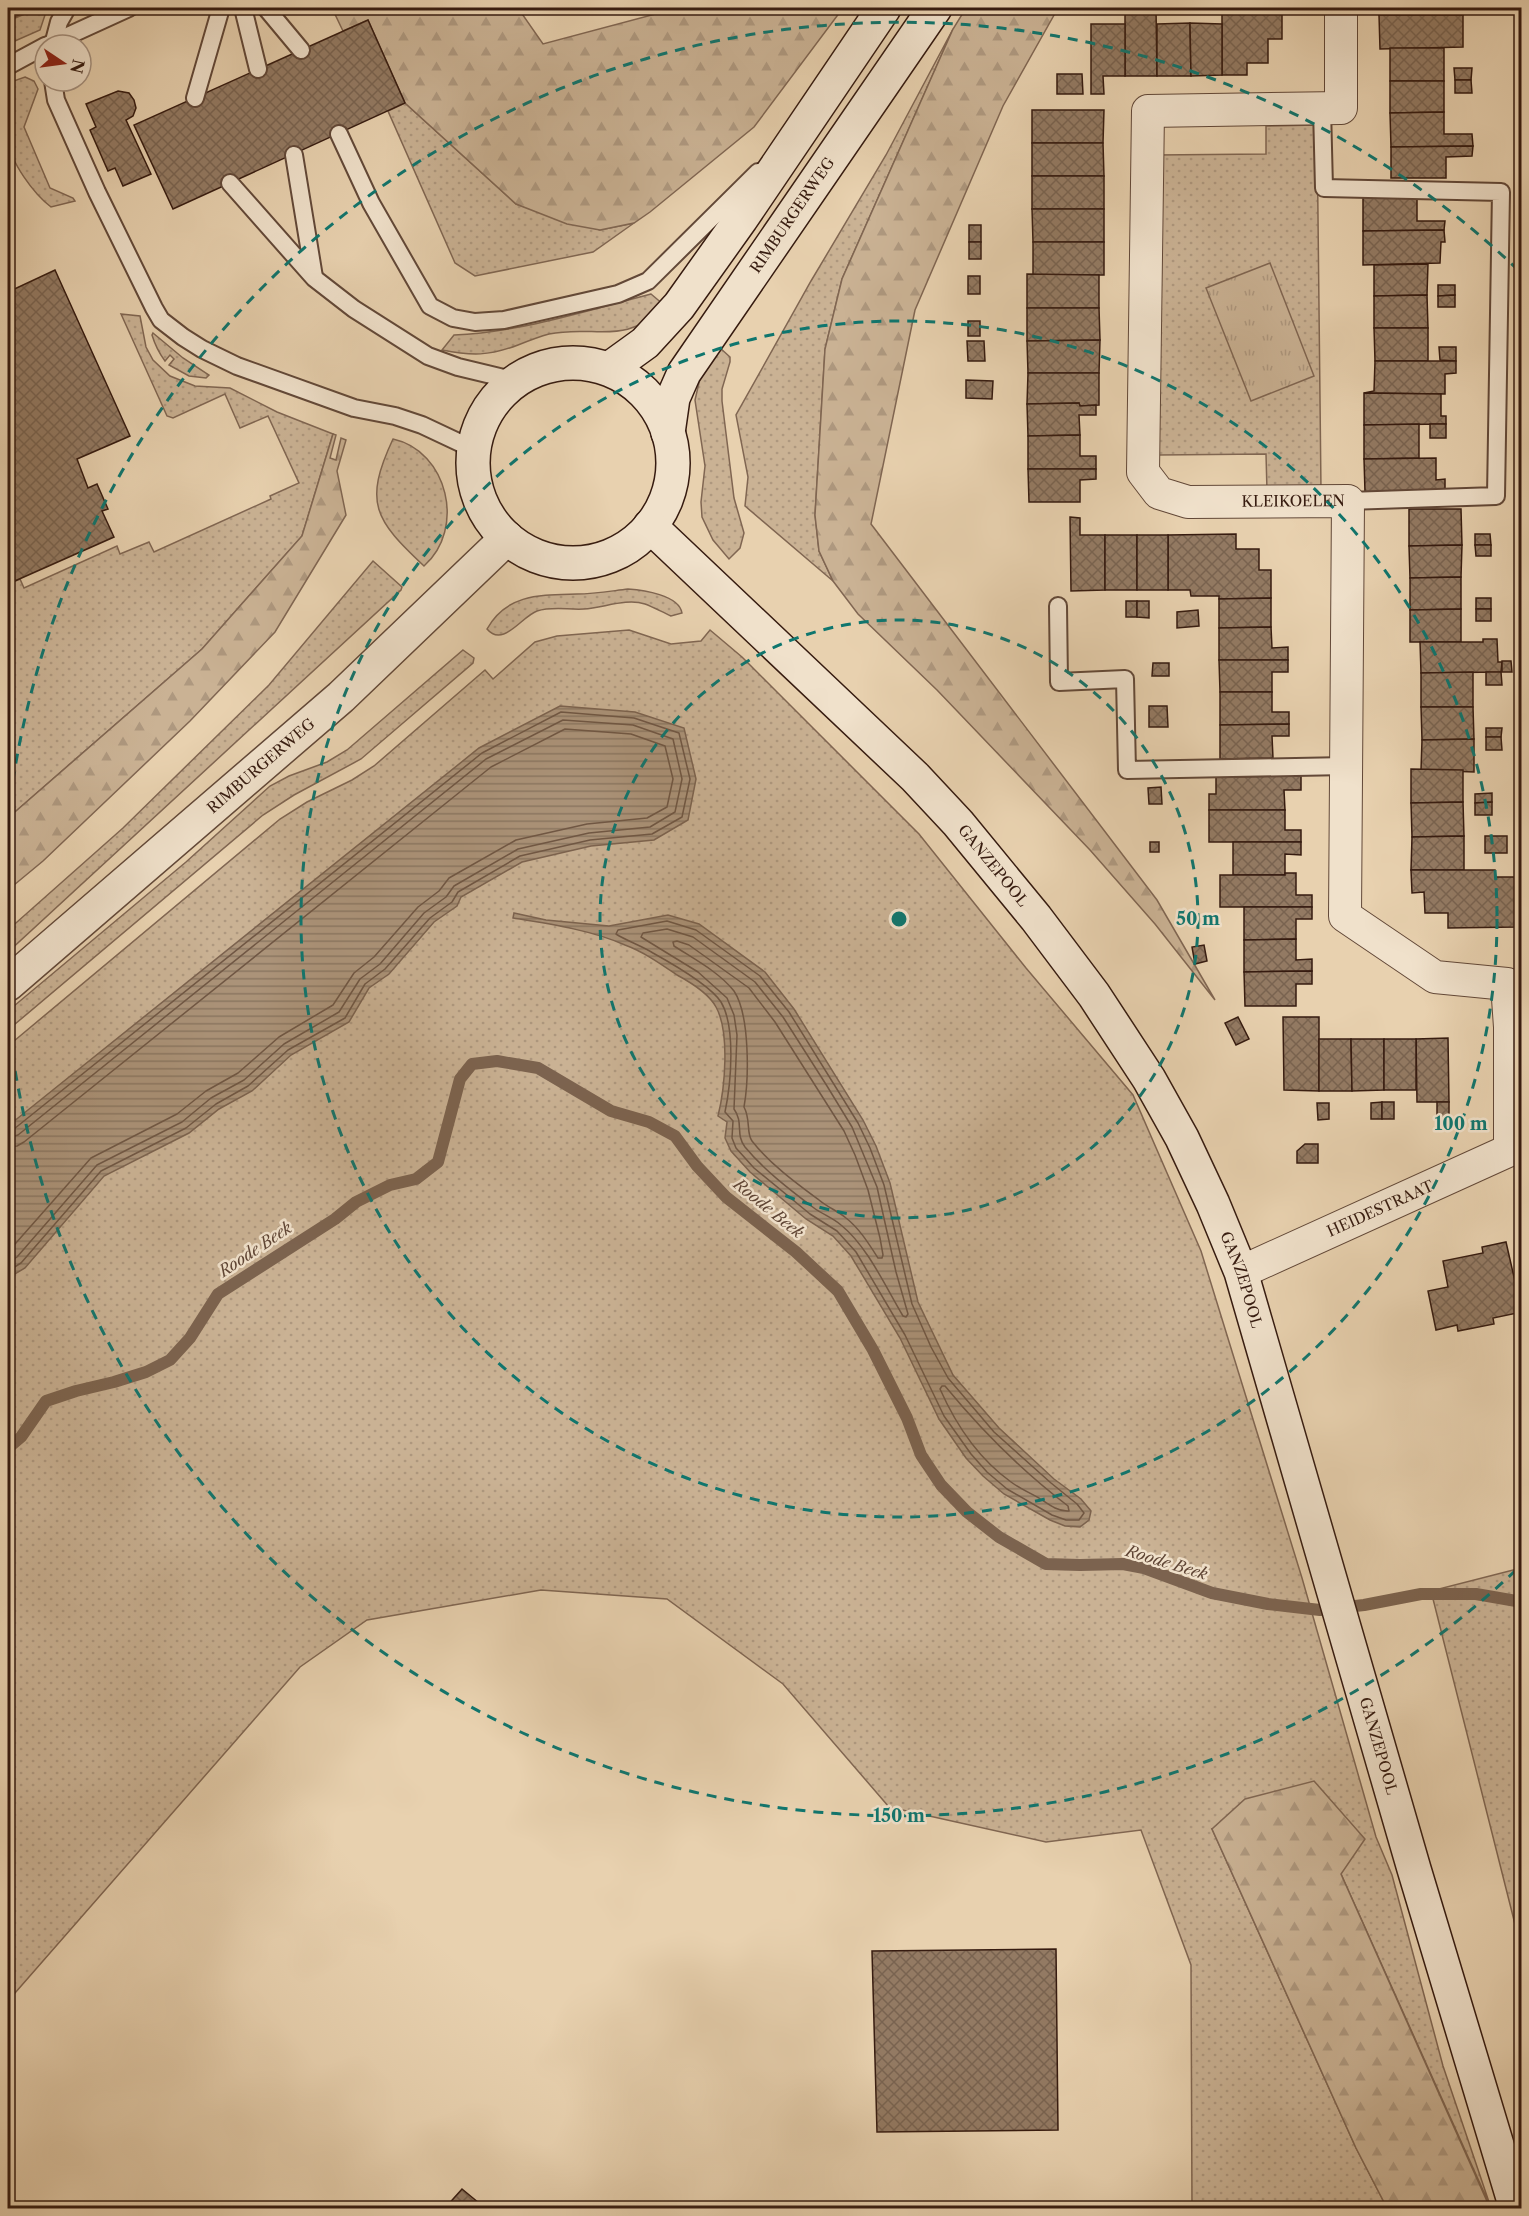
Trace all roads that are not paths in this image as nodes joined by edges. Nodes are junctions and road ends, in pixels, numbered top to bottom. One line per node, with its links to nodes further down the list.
1 (13, 8): 10 (lane)
2 (67, 8): 11 (lane)
3 (129, 8): 12 (lane)
4 (221, 8): 18 (lane)
5 (243, 8): 16 (lane)
6 (266, 8): 13 (lane)
7 (884, 8): 20 (main road)
8 (935, 8): 27 (main road, RIMBURGERWEG)
9 (1341, 8): 19 (street, KLEIKOELEN)
10 (8, 10)
11 (55, 33)
12 (76, 33)
13 (301, 50)
14 (33, 54): 15 (lane)
15 (8, 66)
16 (258, 69)
17 (55, 93): 28 (lane)
18 (195, 98)
19 (1322, 108): 29 (lane); 29 (street, KLEIKOELEN)
20 (804, 127): 21 (lane); 25 (main road)
21 (339, 134)
22 (294, 155): 24 (lane)
23 (230, 183): 24 (lane)
24 (314, 278): 26 (lane)
25 (609, 369): 26 (main road); 27 (main road)
26 (516, 381): 28 (main road)
27 (668, 433): 30 (main road)
28 (474, 449): 31 (main road)
29 (1348, 501): 33 (street, KLEIKOELEN)
30 (650, 526): 31 (main road); 36 (main road, GANZEPOOL)
31 (507, 538): 34 (main road, RIMBURGERWEG)
32 (1058, 606): 33 (lane)
33 (1347, 766): 35 (street, KLEIKOELEN)
34 (8, 984)
35 (1516, 1149): 36 (street, HEIDESTRAAT)
36 (1241, 1272): 37 (main road, GANZEPOOL)
37 (1516, 2208)

